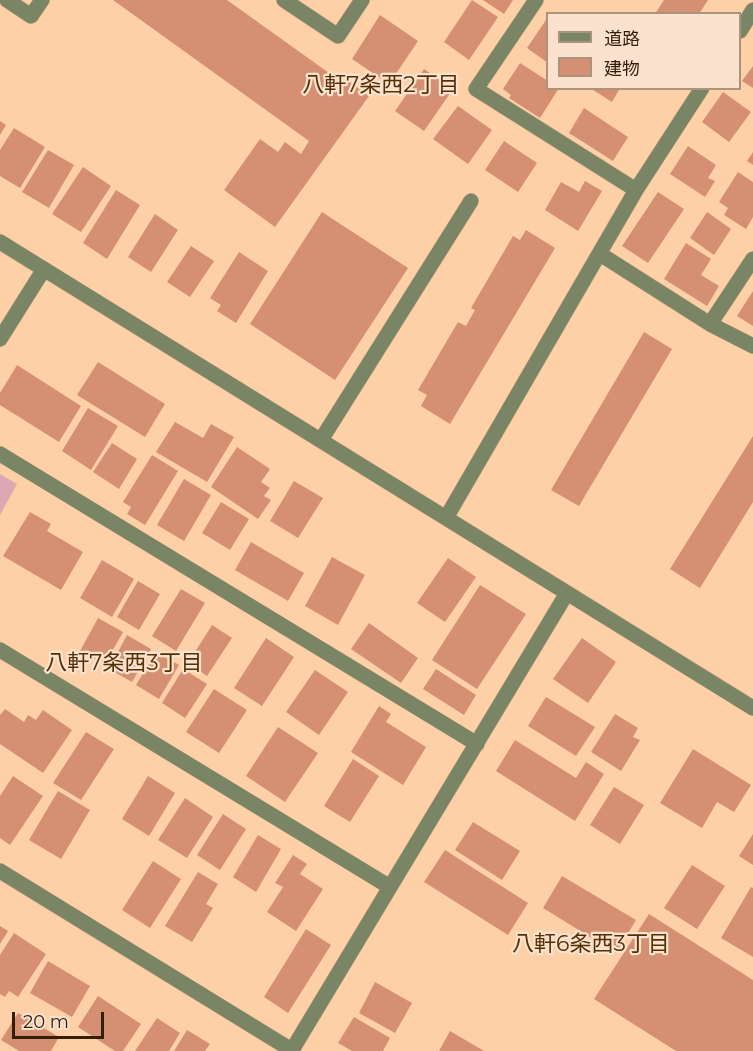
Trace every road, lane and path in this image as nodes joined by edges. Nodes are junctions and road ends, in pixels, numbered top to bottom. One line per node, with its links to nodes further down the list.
1 (7, 0): 2 (street)
2 (42, 0)
3 (284, 0): 4 (street)
4 (362, 0)
5 (536, 0): 9 (street)
6 (753, 10): 7 (street)
7 (741, 29)
8 (701, 90): 9 (street)
9 (636, 190): 12 (street)
10 (471, 201): 18 (street)
11 (0, 242): 14 (street)
12 (600, 254): 15 (street); 20 (street)
13 (753, 259): 15 (street)
14 (44, 269): 16 (street); 18 (street)
15 (710, 324): 17 (street)
16 (0, 339)
17 (753, 346)
18 (321, 440): 20 (street)
19 (0, 454): 24 (street)
20 (446, 518): 21 (street)
21 (567, 593): 23 (street); 24 (street)
22 (0, 650): 26 (street)
23 (753, 708)
24 (477, 744): 26 (street)
25 (0, 871): 27 (street)
26 (390, 887): 27 (street)
27 (292, 1051)

